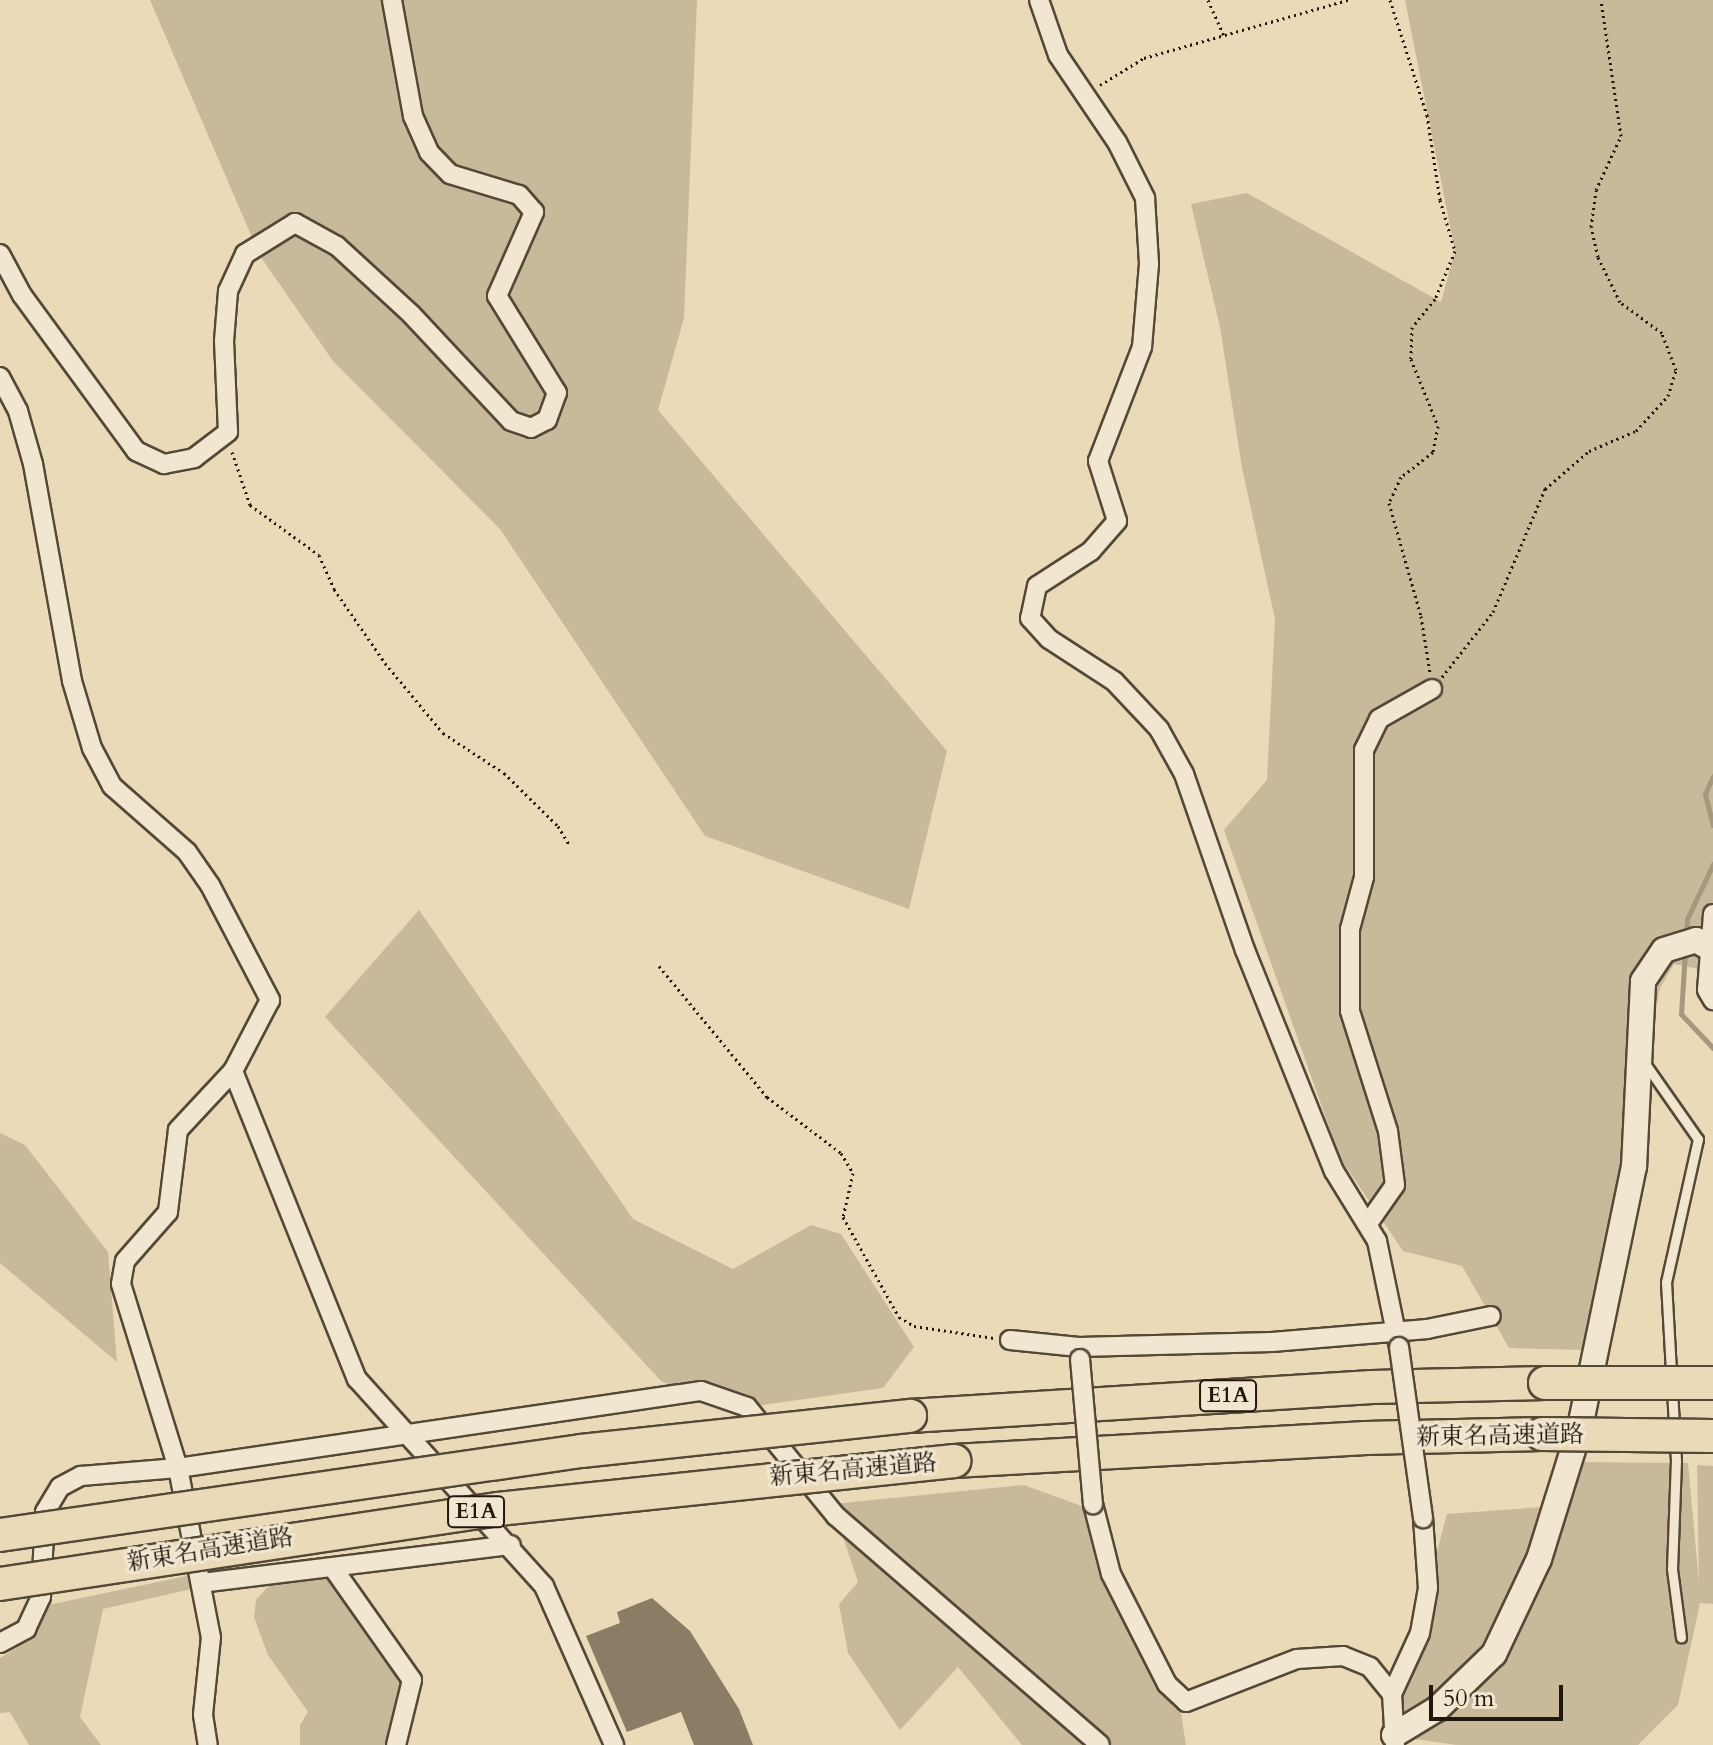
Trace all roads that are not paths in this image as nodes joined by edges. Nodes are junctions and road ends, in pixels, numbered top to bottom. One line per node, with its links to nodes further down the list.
1 (392, 0): 3 (street)
2 (1039, 0): 11 (street)
3 (0, 254)
4 (0, 377): 10 (street)
5 (1432, 689): 11 (street)
6 (1713, 914): 7 (street)
7 (1706, 946): 8 (street); 9 (street)
8 (1713, 1000)
9 (1638, 1057): 25 (lane); 28 (street)
10 (233, 1071): 17 (street); 19 (street)
11 (1369, 1222): 13 (street)
12 (1491, 1316): 13 (street)
13 (1398, 1339): 15 (street); 27 (street, bridge)
14 (1010, 1340): 15 (street)
15 (1079, 1353): 27 (street, bridge)
16 (1713, 1383): 20 (highway, 新東名高速道路 / E1A, bridge)
17 (406, 1432): 19 (street); 21 (street); 32 (street)
18 (1713, 1436): 24 (highway, 新東名高速道路 / E1A, bridge)
19 (178, 1468): 23 (street); 26 (street)
20 (0, 1535)
21 (511, 1545): 22 (street); 31 (street)
22 (333, 1568): 23 (street); 30 (street)
23 (201, 1583): 29 (street)
24 (0, 1584)
25 (1681, 1637)
26 (0, 1643)
27 (1392, 1694): 28 (street)
28 (1395, 1740)
29 (208, 1745)
30 (396, 1745)
31 (614, 1745)
32 (1100, 1745)

